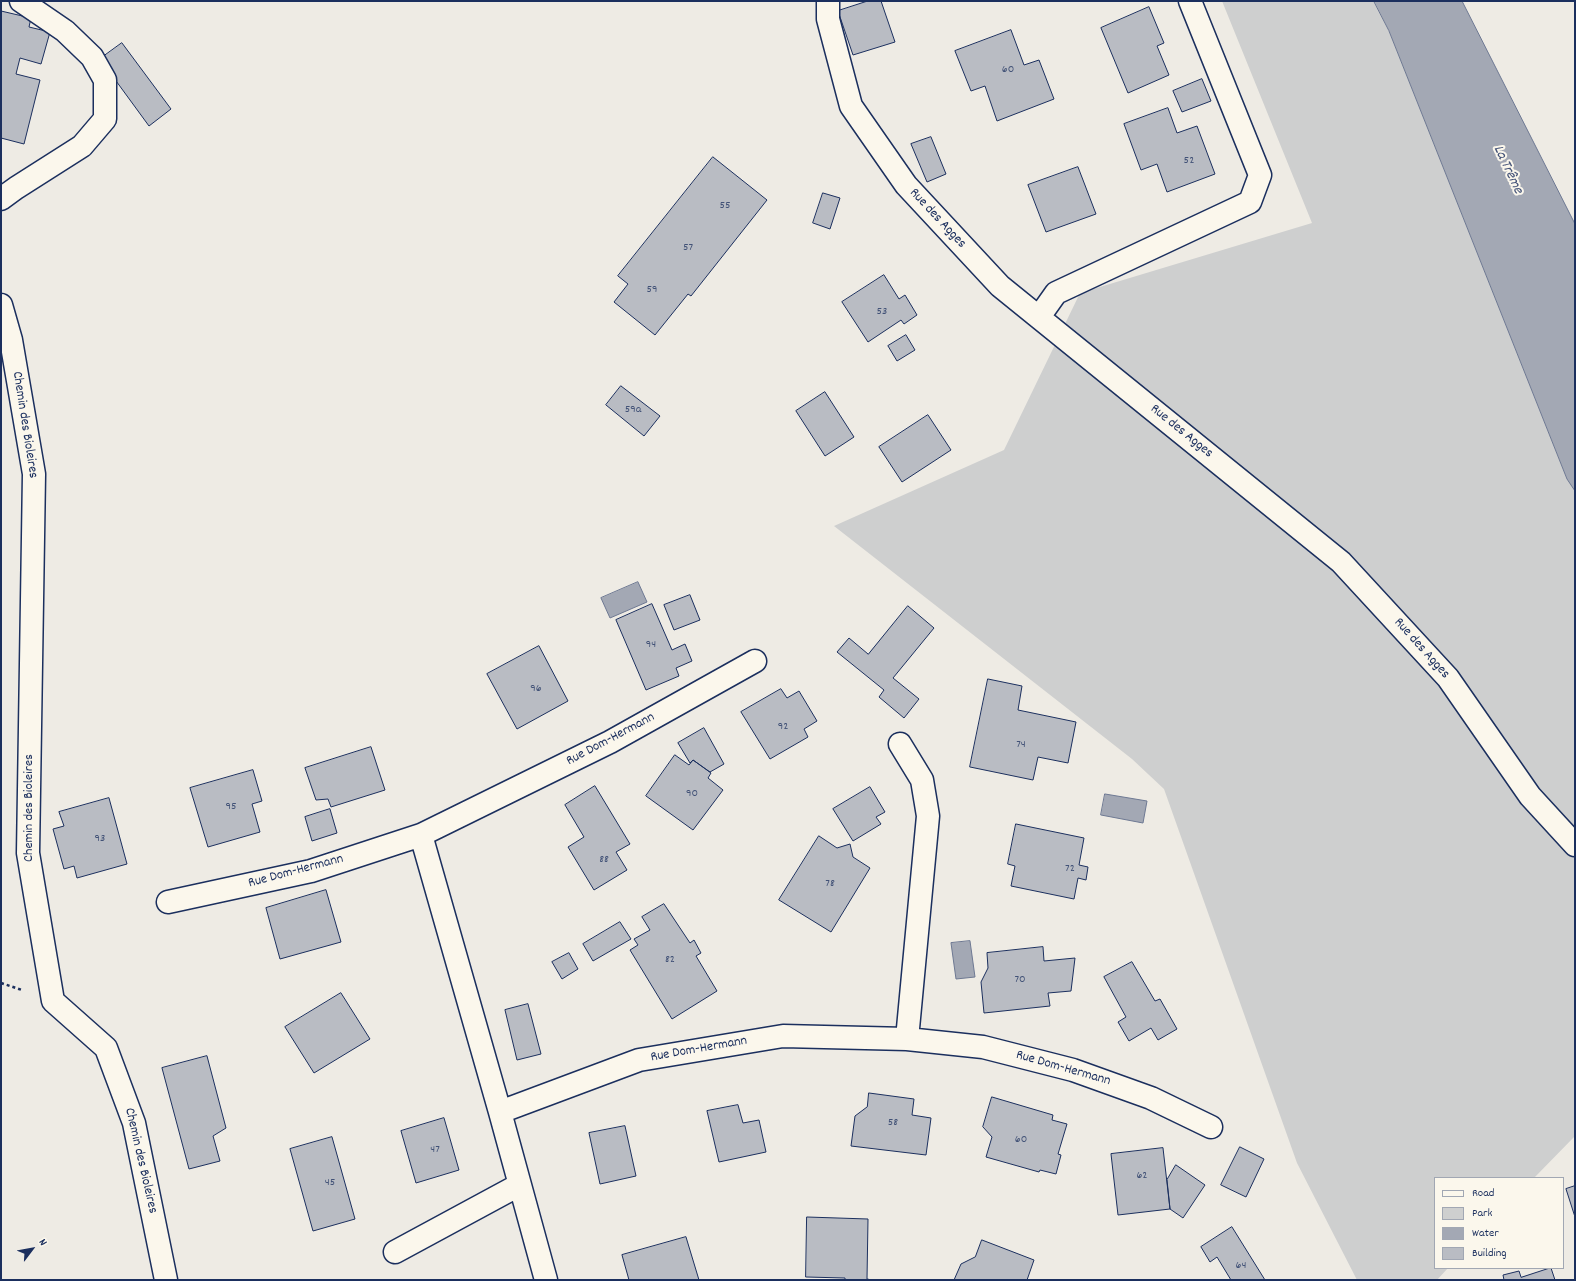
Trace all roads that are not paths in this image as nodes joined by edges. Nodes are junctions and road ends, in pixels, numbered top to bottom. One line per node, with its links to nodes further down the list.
1 (21, 1): 4 (street)
2 (828, 1): 6 (street, Rue des Agges)
3 (1190, 1): 6 (street)
4 (1, 199)
5 (1, 305): 17 (street, Chemin des Bioleires)
6 (1039, 317): 10 (street, Rue des Agges)
7 (755, 661): 9 (street, Rue Dom-Hermann)
8 (900, 744): 12 (street)
9 (421, 835): 11 (street, Rue Dom-Hermann); 13 (street)
10 (1575, 845)
11 (168, 902)
12 (907, 1039): 13 (street, Rue Dom-Hermann); 14 (street, Rue Dom-Hermann)
13 (500, 1112): 15 (street)
14 (1211, 1127)
15 (519, 1185): 16 (street); 18 (street)
16 (395, 1252)
17 (166, 1280)
18 (546, 1280)

